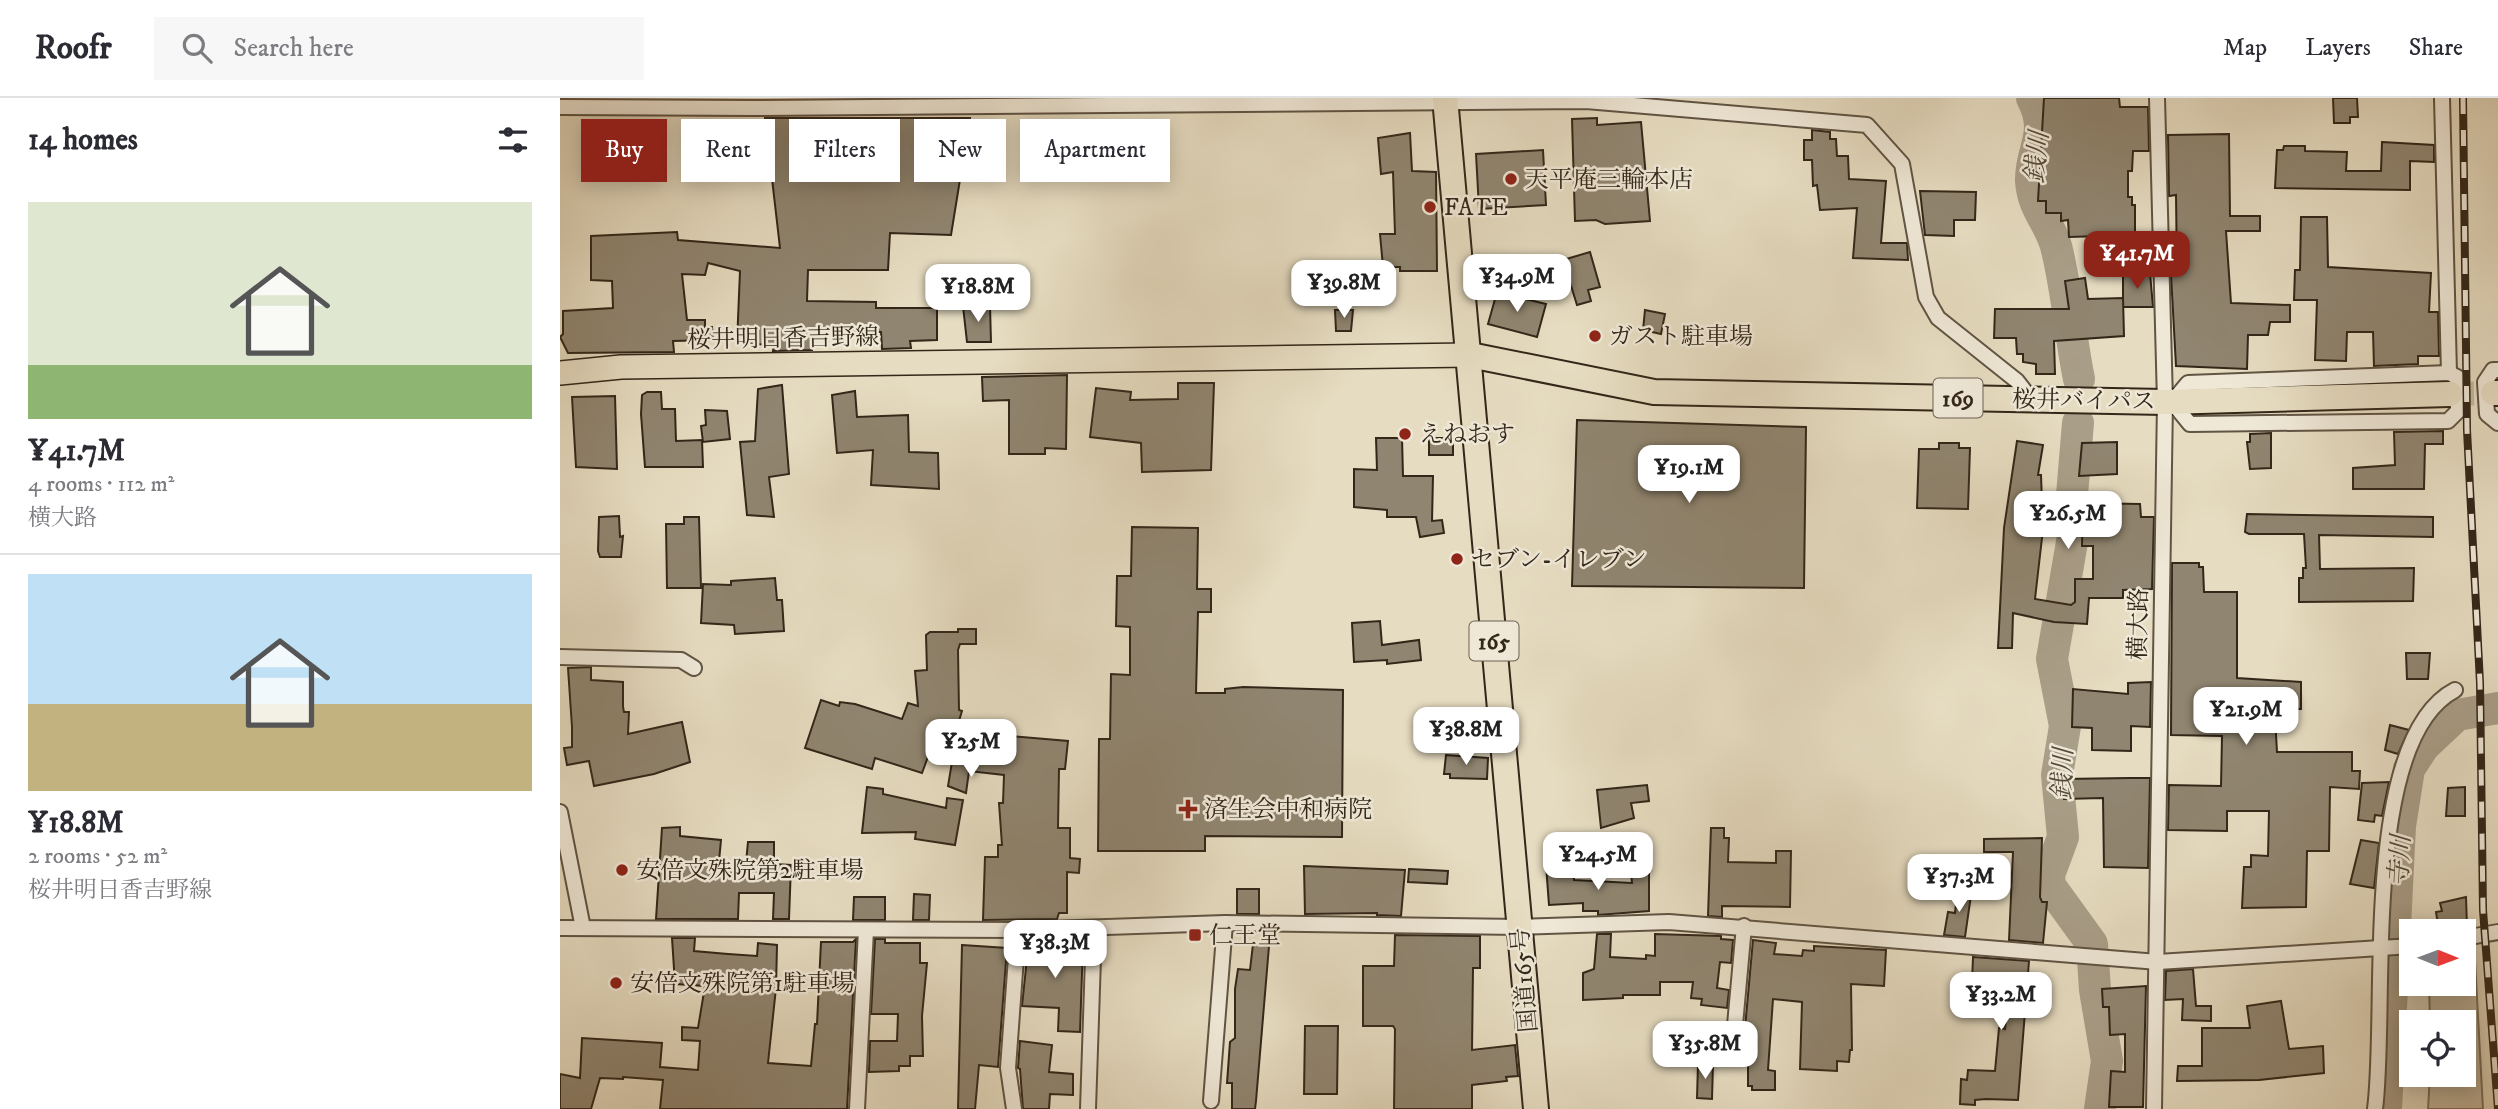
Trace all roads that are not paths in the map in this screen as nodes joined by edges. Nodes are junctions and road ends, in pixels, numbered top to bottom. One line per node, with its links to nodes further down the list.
1 (2157, 98): 11 (street, 横大路)
2 (2442, 98): 8 (street)
3 (1445, 101): 4 (street); 6 (highway, 国道165号 / 165); 10 (street)
4 (679, 103): 5 (street)
5 (560, 107)
6 (1470, 355): 7 (main road, 桜井明日香吉野線); 10 (highway, 桜井バイパス / 169); 22 (highway, 国道165号 / 165)
7 (560, 373)
8 (2450, 383): 11 (highway, 桜井バイパス / 169)
9 (2496, 385): 12 (street)
10 (2031, 399): 11 (highway, 桜井バイパス / 169)
11 (2168, 402): 29 (street, 横大路)
12 (2498, 423)
13 (560, 657): 14 (street)
14 (694, 668)
15 (2455, 690): 27 (street)
16 (560, 812): 20 (street)
17 (1225, 923): 21 (street); 22 (street); 31 (street)
18 (1744, 926): 22 (street); 29 (street); 30 (street)
19 (560, 928): 20 (street)
20 (583, 928): 23 (street)
21 (1094, 928): 24 (street); 34 (street)
22 (1519, 928): 35 (highway, 国道165号 / 165)
23 (866, 930): 24 (street); 32 (street)
24 (1018, 930): 33 (street)
25 (2498, 932): 26 (street)
26 (2476, 936)
27 (2382, 946): 28 (street); 29 (street); 37 (street)
28 (2399, 946)
29 (2158, 962): 36 (street, 横大路)
30 (1732, 1058)
31 (1211, 1101)
32 (857, 1109)
33 (1014, 1109)
34 (1088, 1109)
35 (1536, 1109)
36 (2154, 1109)
37 (2375, 1109)

